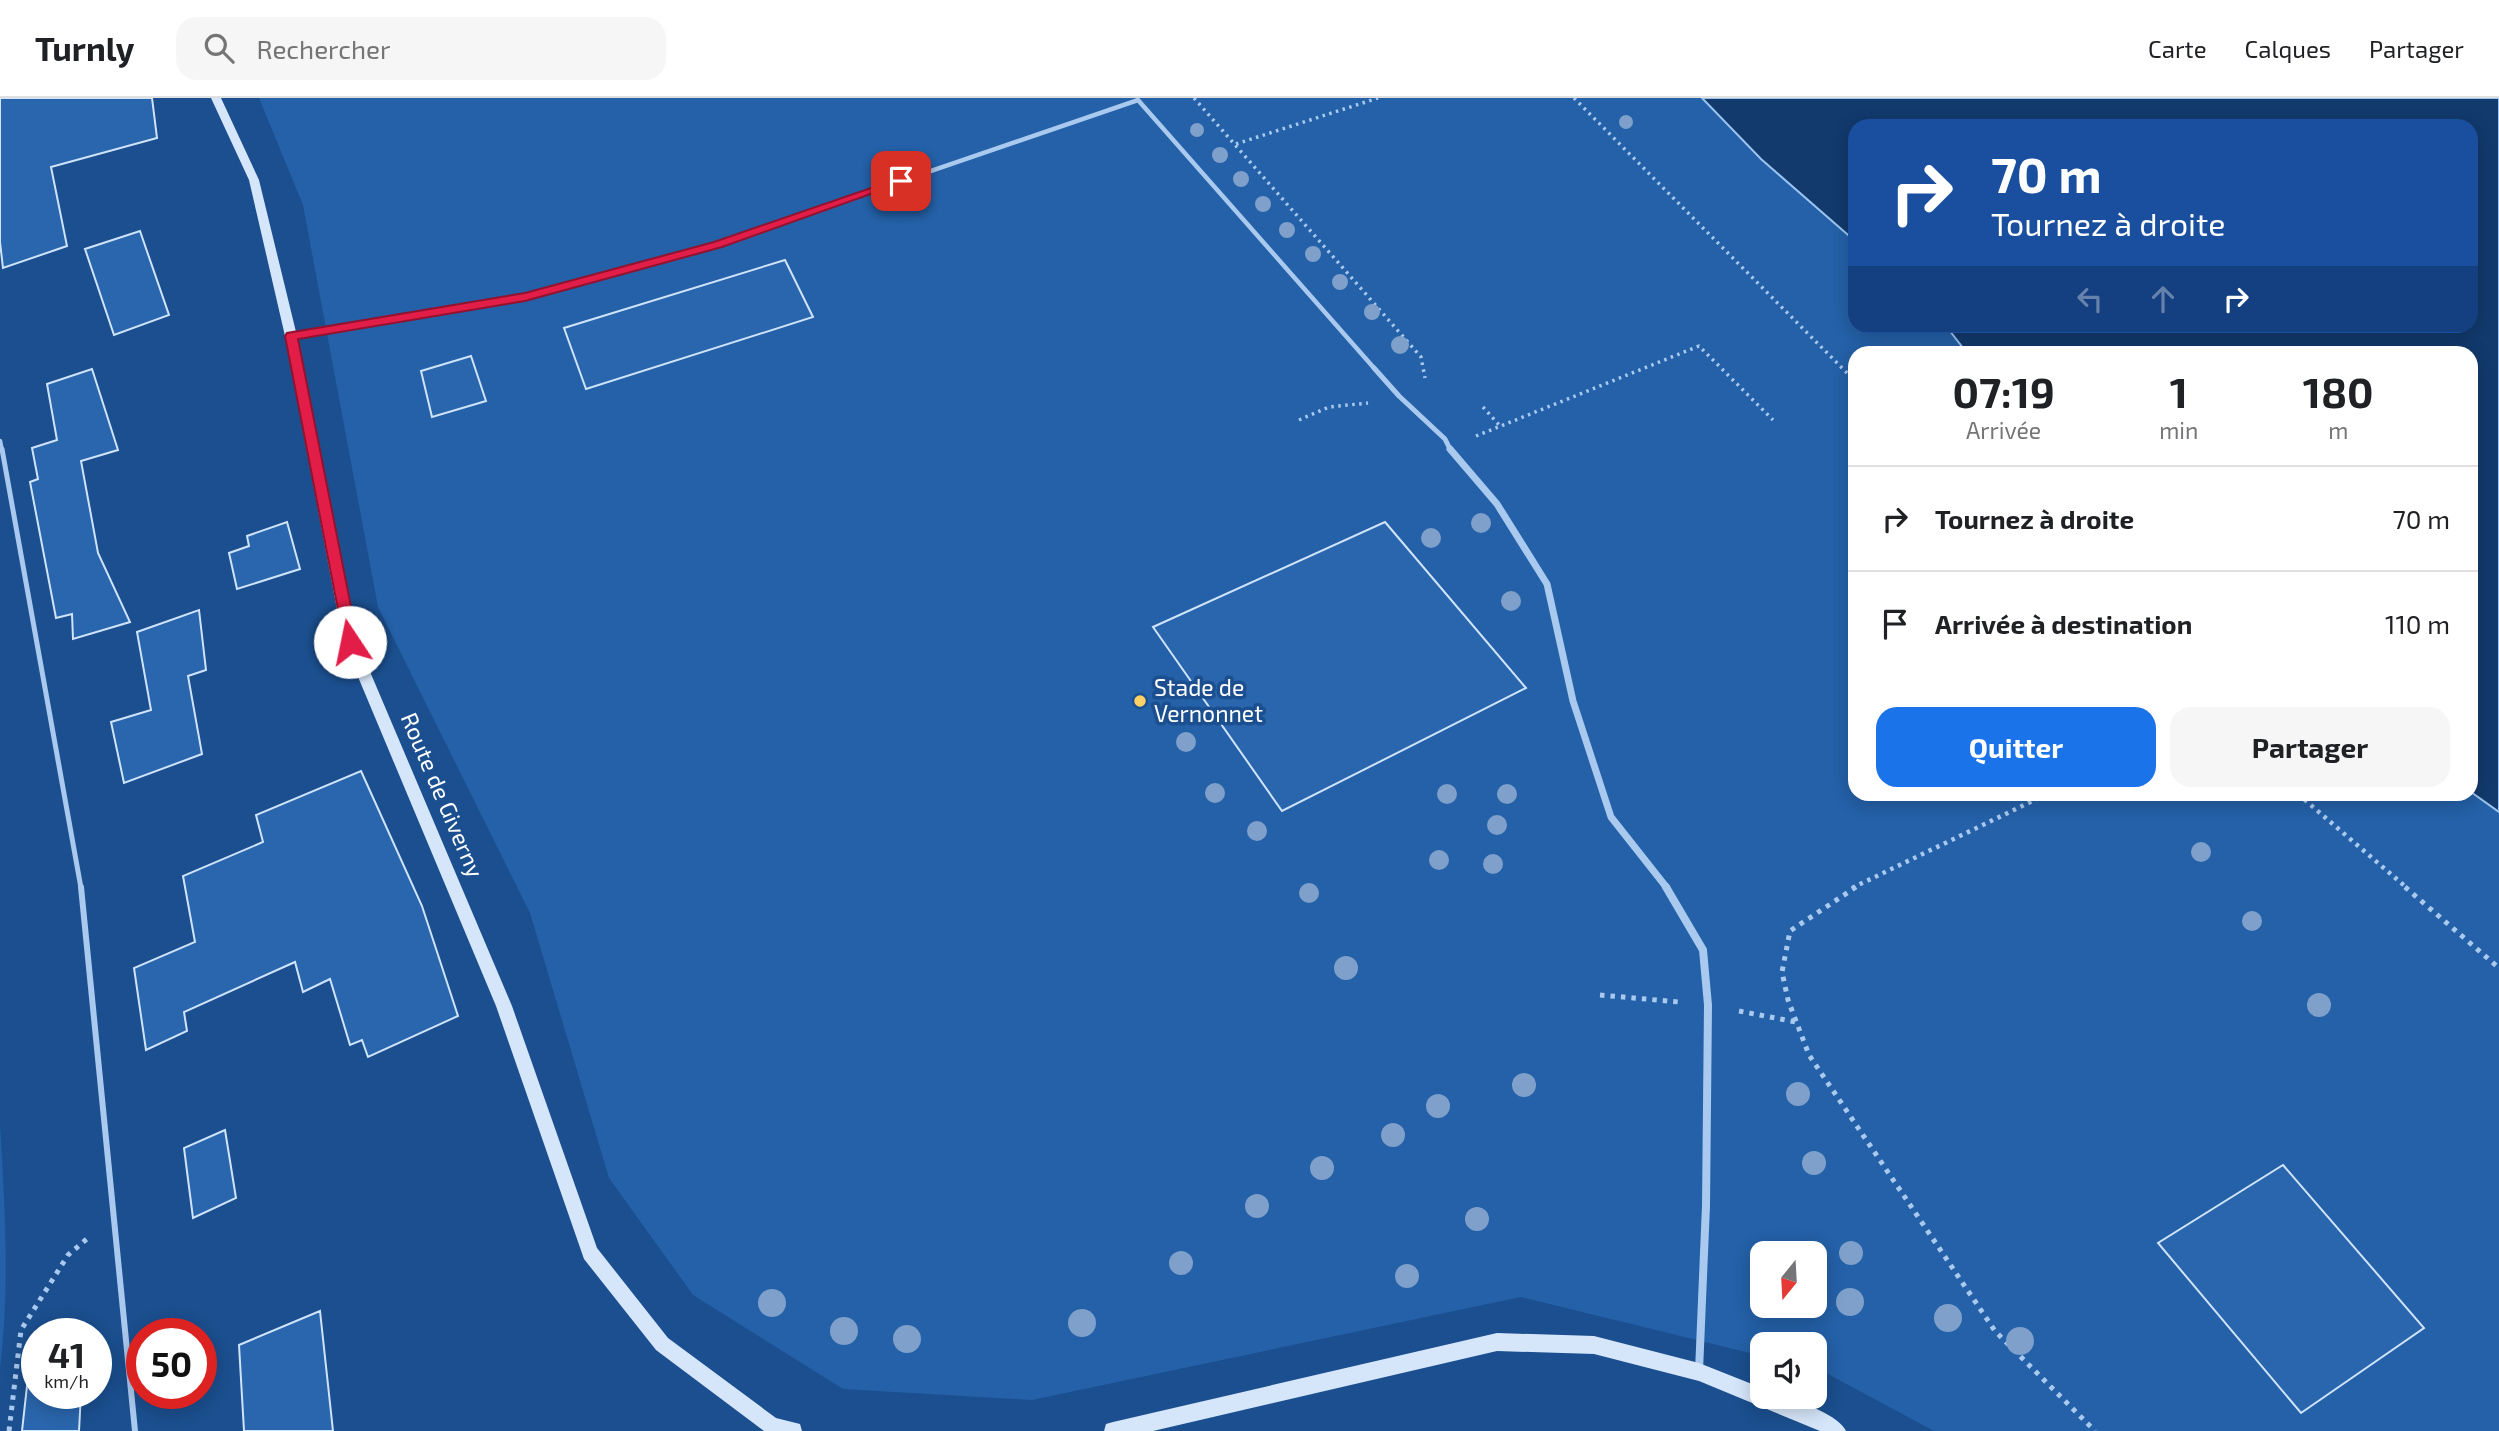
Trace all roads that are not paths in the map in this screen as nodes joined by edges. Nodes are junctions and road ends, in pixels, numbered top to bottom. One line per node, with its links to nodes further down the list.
1 (216, 98): 2 (main road, Route de Giverny)
2 (291, 336): 3 (lane); 6 (main road, Route de Giverny)
3 (1374, 368): 5 (street)
4 (0, 441): 7 (lane)
5 (1699, 1372): 9 (main road); 10 (main road)
6 (771, 1428): 8 (main road)
7 (135, 1431)
8 (793, 1431)
9 (1113, 1431)
10 (1838, 1431)

